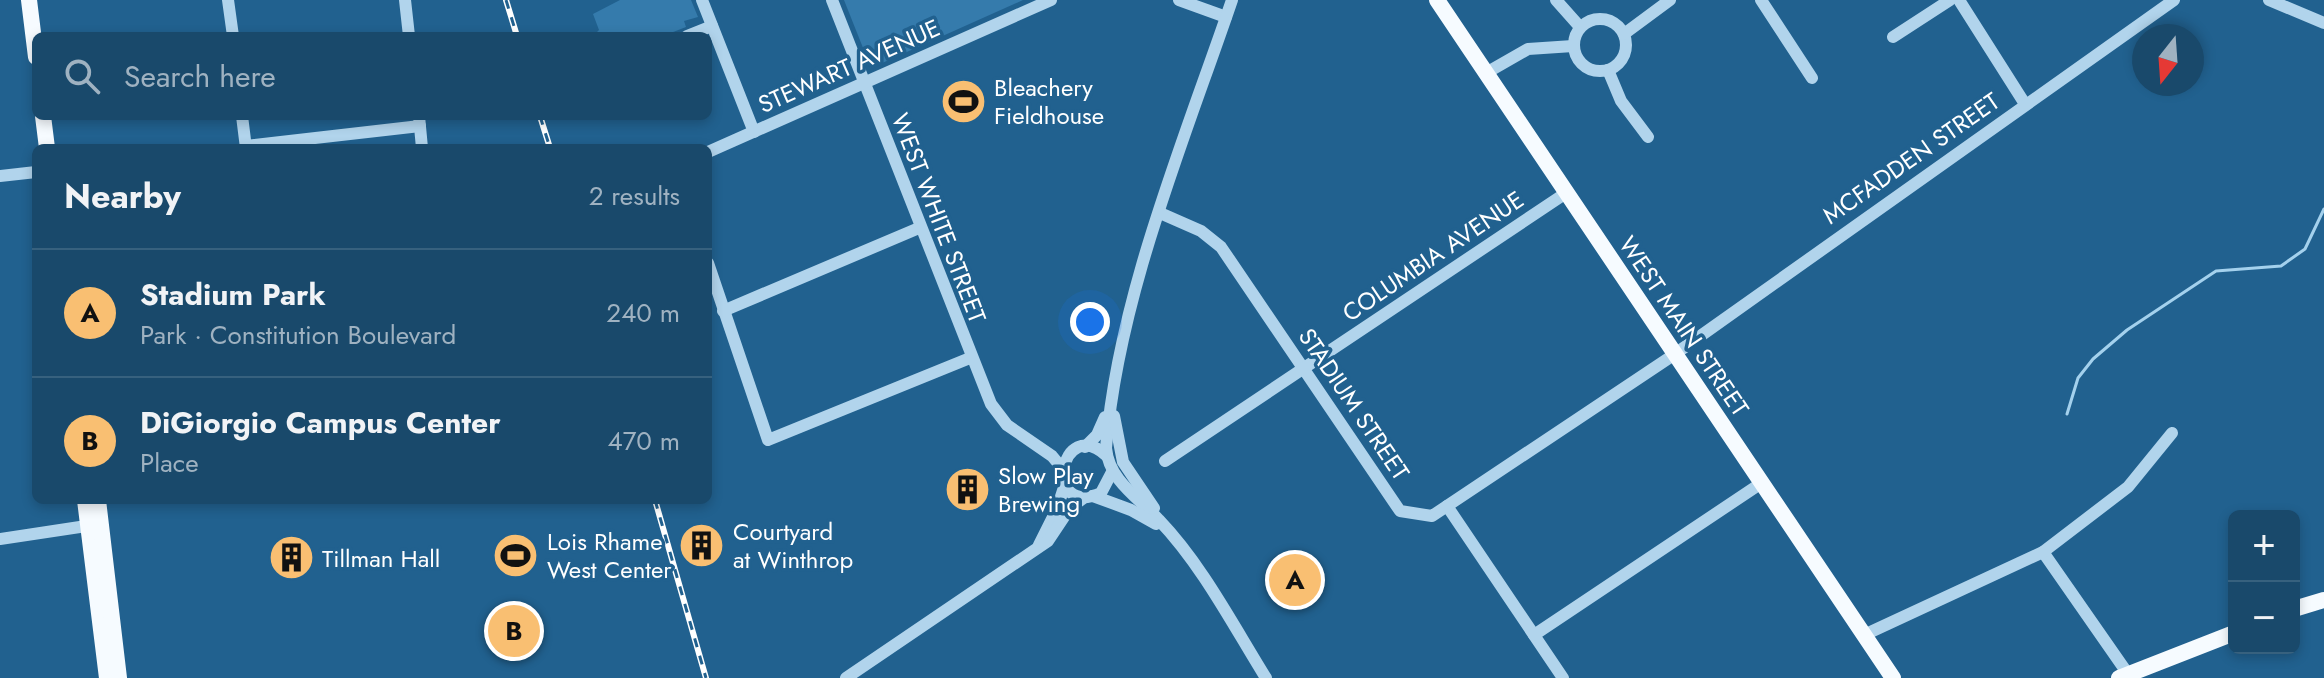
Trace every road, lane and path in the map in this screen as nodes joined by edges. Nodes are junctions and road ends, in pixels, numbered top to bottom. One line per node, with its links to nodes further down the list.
1 (29, 0): 21 (main road)
2 (228, 0): 22 (street)
3 (405, 0): 23 (street)
4 (702, 0): 19 (street)
5 (832, 0): 31 (street, WEST WHITE STREET)
6 (1051, 0): 31 (street, STEWART AVENUE)
7 (1179, 0): 17 (street)
8 (1232, 0): 17 (street)
9 (1437, 0): 29 (main road, WEST MAIN STREET)
10 (1556, 0): 20 (street)
11 (1670, 0): 25 (street)
12 (1761, 0): 30 (street)
13 (1950, 0): 26 (street)
14 (1959, 0): 32 (street)
15 (2174, 0): 32 (street, MCFADDEN STREET)
16 (2269, 0): 18 (street)
17 (1226, 17): 46 (street)
18 (2324, 23)
19 (712, 26): 24 (street); 36 (street)
20 (1580, 27): 25 (street); 27 (street)
21 (33, 32)
22 (232, 32)
23 (409, 32)
24 (697, 32)
25 (1624, 34): 28 (street)
26 (1893, 37)
27 (1573, 46): 28 (street); 29 (street)
28 (1608, 70): 37 (street)
29 (1486, 73): 45 (main road, WEST MAIN STREET)
30 (1812, 78)
31 (864, 84): 36 (street, STEWART AVENUE); 47 (street, WEST WHITE STREET)
32 (2025, 104): 50 (street, MCFADDEN STREET)
33 (44, 120): 38 (main road)
34 (243, 120): 39 (street)
35 (419, 121): 40 (street); 41 (street)
36 (754, 132): 42 (street, STEWART AVENUE)
37 (1648, 137)
38 (46, 144)
39 (246, 144)
40 (266, 144)
41 (422, 144)
42 (712, 150)
43 (32, 172): 44 (street)
44 (0, 176)
45 (1566, 193): 50 (main road, WEST MAIN STREET); 52 (street, COLUMBIA AVENUE)
46 (1160, 213): 52 (street, STADIUM STREET); 53 (street)
47 (919, 228): 49 (street); 51 (street, WEST WHITE STREET)
48 (712, 276): 49 (street)
49 (723, 311): 51 (street)
50 (1675, 354): 62 (main road, WEST MAIN STREET); 66 (street, MCFADDEN STREET)
51 (970, 358): 55 (street, WEST WHITE STREET)
52 (1303, 370): 58 (street, COLUMBIA AVENUE); 66 (street, STADIUM STREET)
53 (1113, 402): 56 (street); 57 (street); 67 (street)
54 (2172, 433): 72 (street)
55 (1026, 440): 56 (street); 59 (street, WEST WHITE STREET)
56 (1079, 449): 57 (street); 59 (street)
57 (1107, 456): 60 (street)
58 (1165, 461)
59 (1062, 468): 61 (street)
60 (1112, 472): 63 (street); 67 (street)
61 (1065, 484): 63 (street); 71 (street)
62 (1760, 484): 75 (street); 76 (main road, WEST MAIN STREET)
63 (1089, 496): 69 (street); 71 (street)
64 (86, 504): 68 (main road)
65 (97, 504): 68 (main road)
66 (1447, 506): 75 (street)
67 (1161, 521): 69 (street)
68 (94, 525): 70 (street); 79 (main road); 80 (main road)
69 (1170, 534): 82 (street)
70 (0, 539)
71 (1039, 545): 81 (street)
72 (2043, 552): 76 (street); 78 (street)
73 (2324, 600): 74 (main road)
74 (2300, 607)
75 (1534, 635): 83 (street)
76 (1864, 635): 84 (main road, WEST MAIN STREET)
77 (2228, 635): 78 (main road)
78 (2131, 675)
79 (107, 678)
80 (119, 678)
81 (846, 678)
82 (1266, 678)
83 (1563, 678)
84 (1893, 678)

